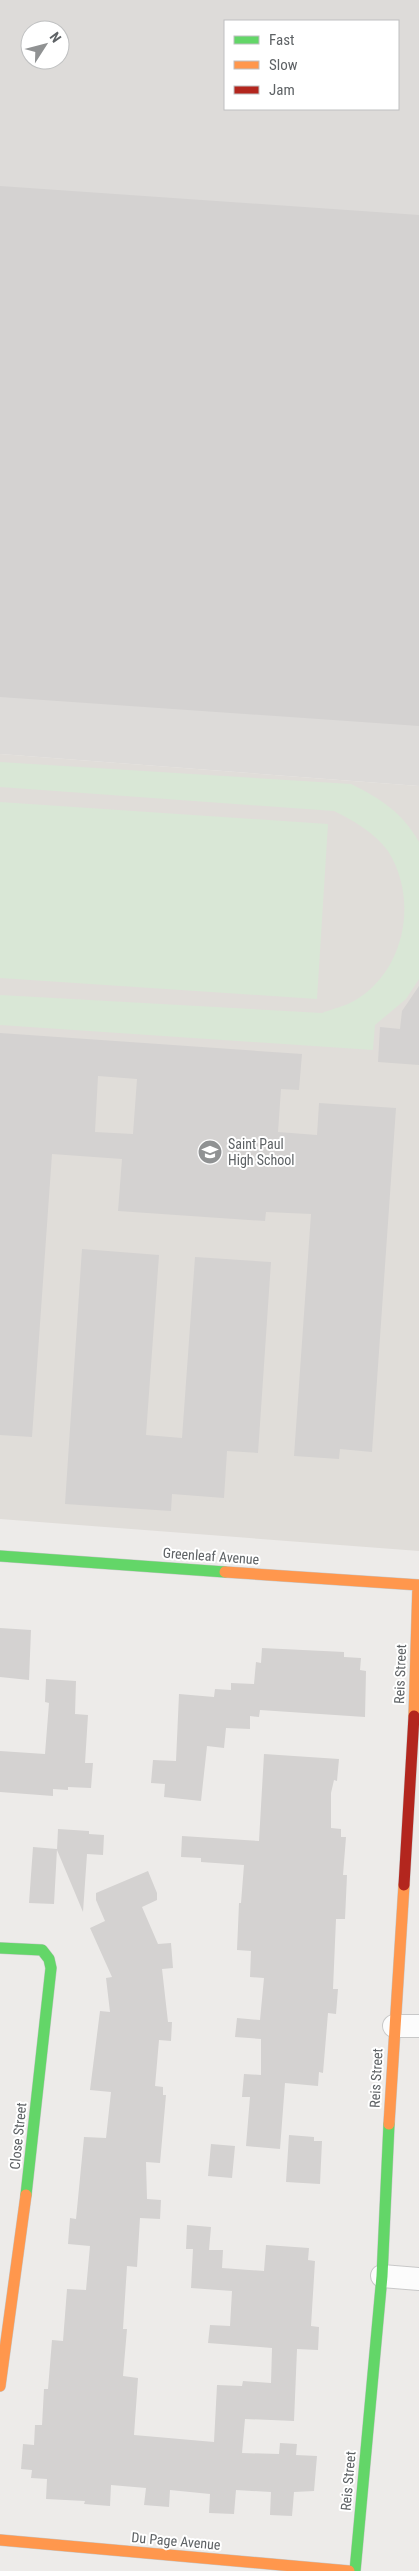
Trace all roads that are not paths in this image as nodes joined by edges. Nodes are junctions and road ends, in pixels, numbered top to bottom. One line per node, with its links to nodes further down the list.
1 (0, 1556): 2 (street, Greenleaf Avenue)
2 (418, 1585): 3 (street, Reis Street)
3 (416, 1763): 5 (street, Reis Street)
4 (0, 1948): 9 (street, Close Street)
5 (394, 2026): 6 (street); 7 (street, Reis Street)
6 (419, 2026)
7 (382, 2276): 8 (street); 12 (street, Reis Street)
8 (419, 2279)
9 (0, 2386)
10 (0, 2540): 11 (street, Du Page Avenue)
11 (349, 2571)
12 (355, 2571)

